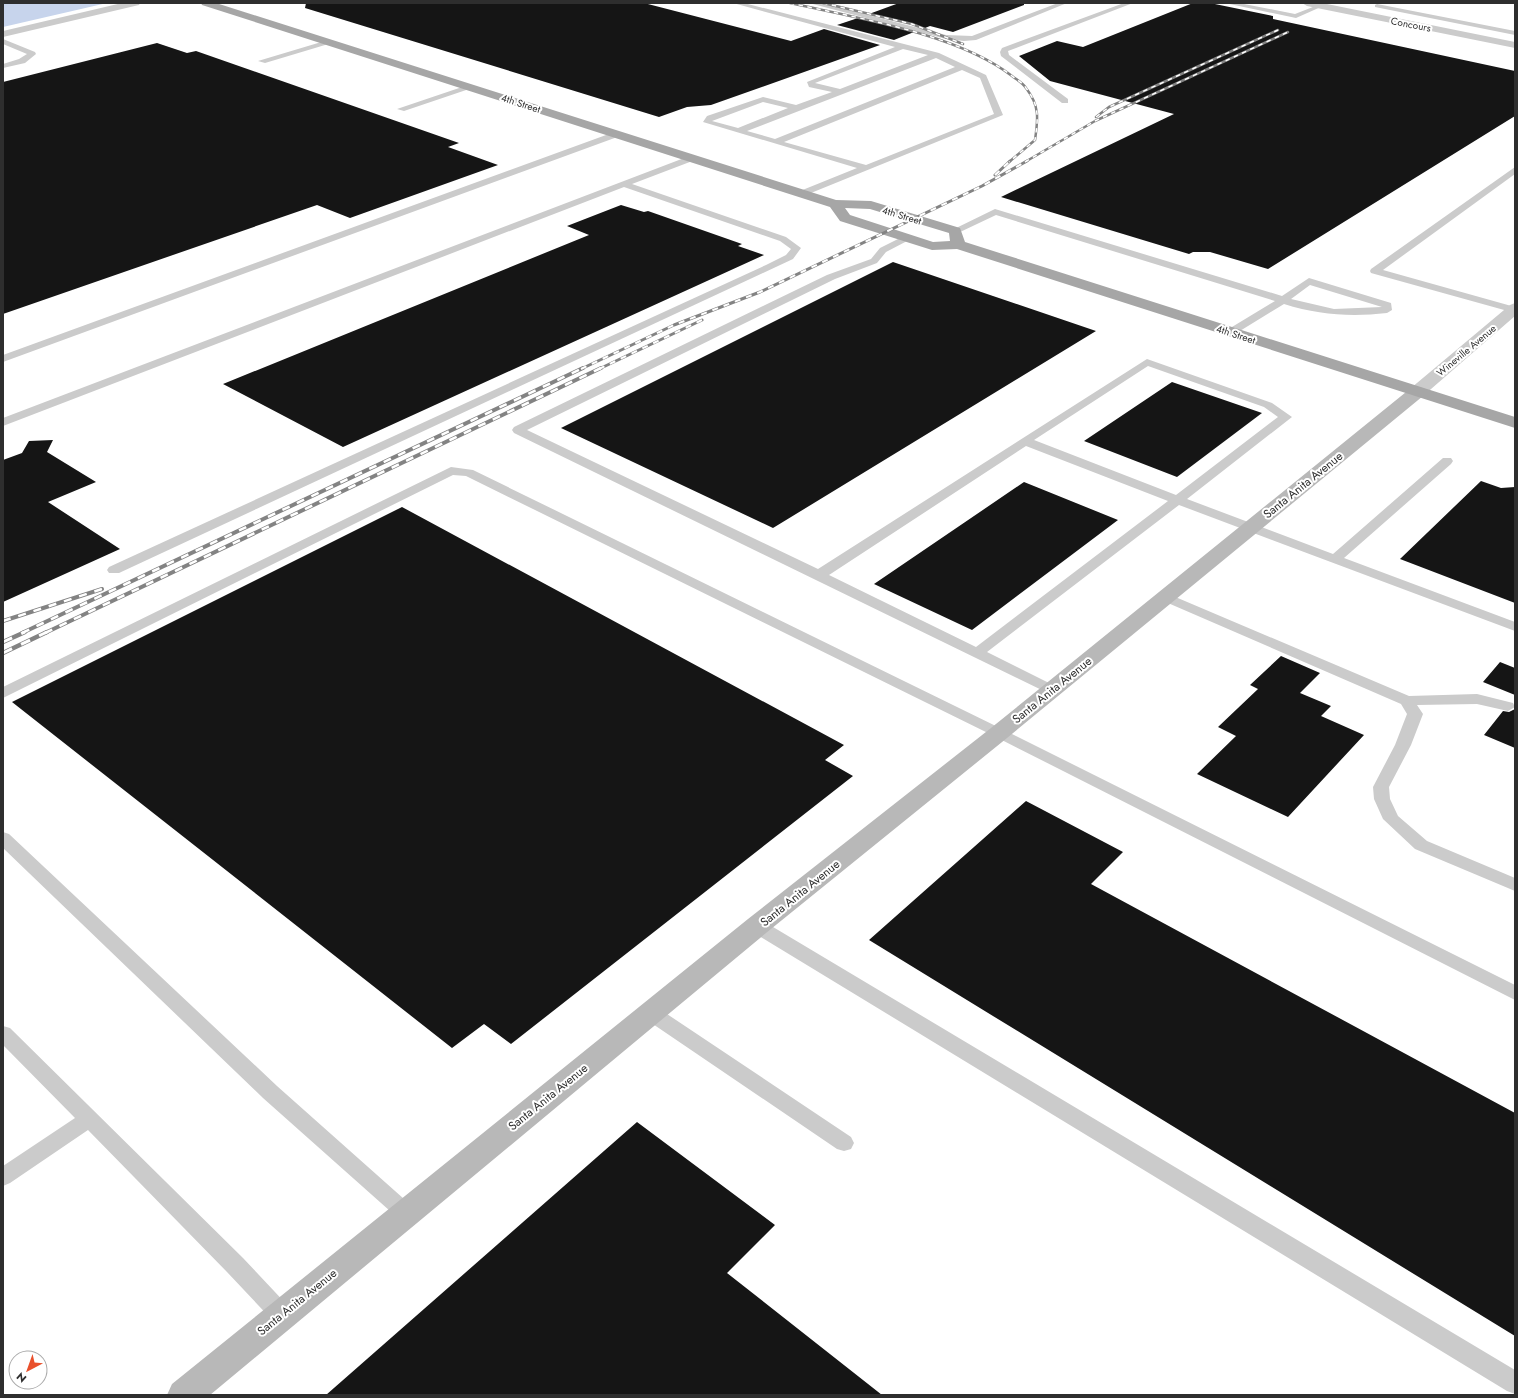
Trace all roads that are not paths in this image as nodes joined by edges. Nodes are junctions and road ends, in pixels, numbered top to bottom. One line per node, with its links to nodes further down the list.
1 (135, 3): 13 (street)
2 (206, 3): 15 (main road, 4th Street)
3 (736, 3): 17 (lane)
4 (812, 3): 5 (lane)
5 (1064, 3)
6 (1130, 3): 24 (lane)
7 (1228, 3): 10 (lane)
8 (1307, 3): 10 (street, Concours)
9 (1380, 4): 11 (lane); 12 (lane)
10 (1320, 6): 11 (street, Concours)
11 (1361, 14): 16 (street, Concours)
12 (1515, 33)
13 (3, 34)
14 (3, 41): 20 (lane)
15 (331, 42): 19 (lane); 22 (main road, 4th Street)
16 (1515, 44)
17 (903, 46): 18 (lane); 23 (lane)
18 (936, 55): 21 (lane); 23 (lane)
19 (262, 61)
20 (3, 66)
21 (962, 67): 29 (lane); 31 (lane)
22 (471, 87): 26 (lane); 28 (main road, 4th Street)
23 (839, 91): 25 (lane)
24 (1065, 101)
25 (796, 108): 27 (lane); 27 (lane)
26 (401, 109)
27 (740, 131): 29 (lane)
28 (617, 134): 30 (main road, 4th Street); 43 (lane)
29 (775, 142): 31 (lane)
30 (692, 158): 34 (lane); 36 (main road, 4th Street)
31 (866, 168): 36 (lane)
32 (1515, 170): 33 (lane)
33 (1498, 182): 35 (lane); 41 (lane)
34 (623, 184): 45 (lane); 52 (lane)
35 (1510, 184)
36 (803, 194): 37 (main road, 4th Street)
37 (834, 204): 38 (main road, 4th Street); 39 (main road, 4th Street)
38 (906, 238): 39 (main road, 4th Street); 53 (lane)
39 (956, 238): 40 (lane); 42 (main road, 4th Street)
40 (1283, 300): 40 (lane); 42 (lane)
41 (1514, 309): 44 (street, Wineville Avenue)
42 (1231, 332): 44 (main road, 4th Street)
43 (3, 359)
44 (1417, 392): 46 (main road, 4th Street); 50 (street, Santa Anita Avenue)
45 (3, 422)
46 (1515, 423)
47 (1025, 441): 49 (lane); 49 (lane); 53 (lane)
48 (1447, 461): 51 (lane)
49 (1178, 500): 50 (lane); 56 (lane)
50 (1250, 528): 51 (lane); 54 (street, Santa Anita Avenue)
51 (1335, 559): 55 (lane)
52 (114, 570)
53 (819, 575): 56 (lane)
54 (1166, 597): 57 (street, Santa Anita Avenue); 59 (lane)
55 (1515, 627)
56 (977, 653): 57 (lane)
57 (1052, 690): 61 (street, Santa Anita Avenue)
58 (3, 694): 61 (lane)
59 (1407, 701): 60 (lane); 63 (lane)
60 (1508, 706)
61 (999, 733): 64 (street, Santa Anita Avenue); 65 (lane)
62 (3, 838): 71 (lane)
63 (1515, 885)
64 (757, 926): 66 (street, Santa Anita Avenue); 73 (lane)
65 (1515, 993)
66 (651, 1013): 69 (lane); 71 (street, Santa Anita Avenue)
67 (3, 1033): 68 (lane)
68 (89, 1119): 70 (lane); 72 (lane)
69 (844, 1143)
70 (3, 1177)
71 (406, 1213): 72 (street, Santa Anita Avenue)
72 (282, 1315): 74 (street, Santa Anita Avenue)
73 (1515, 1383)
74 (184, 1395)

